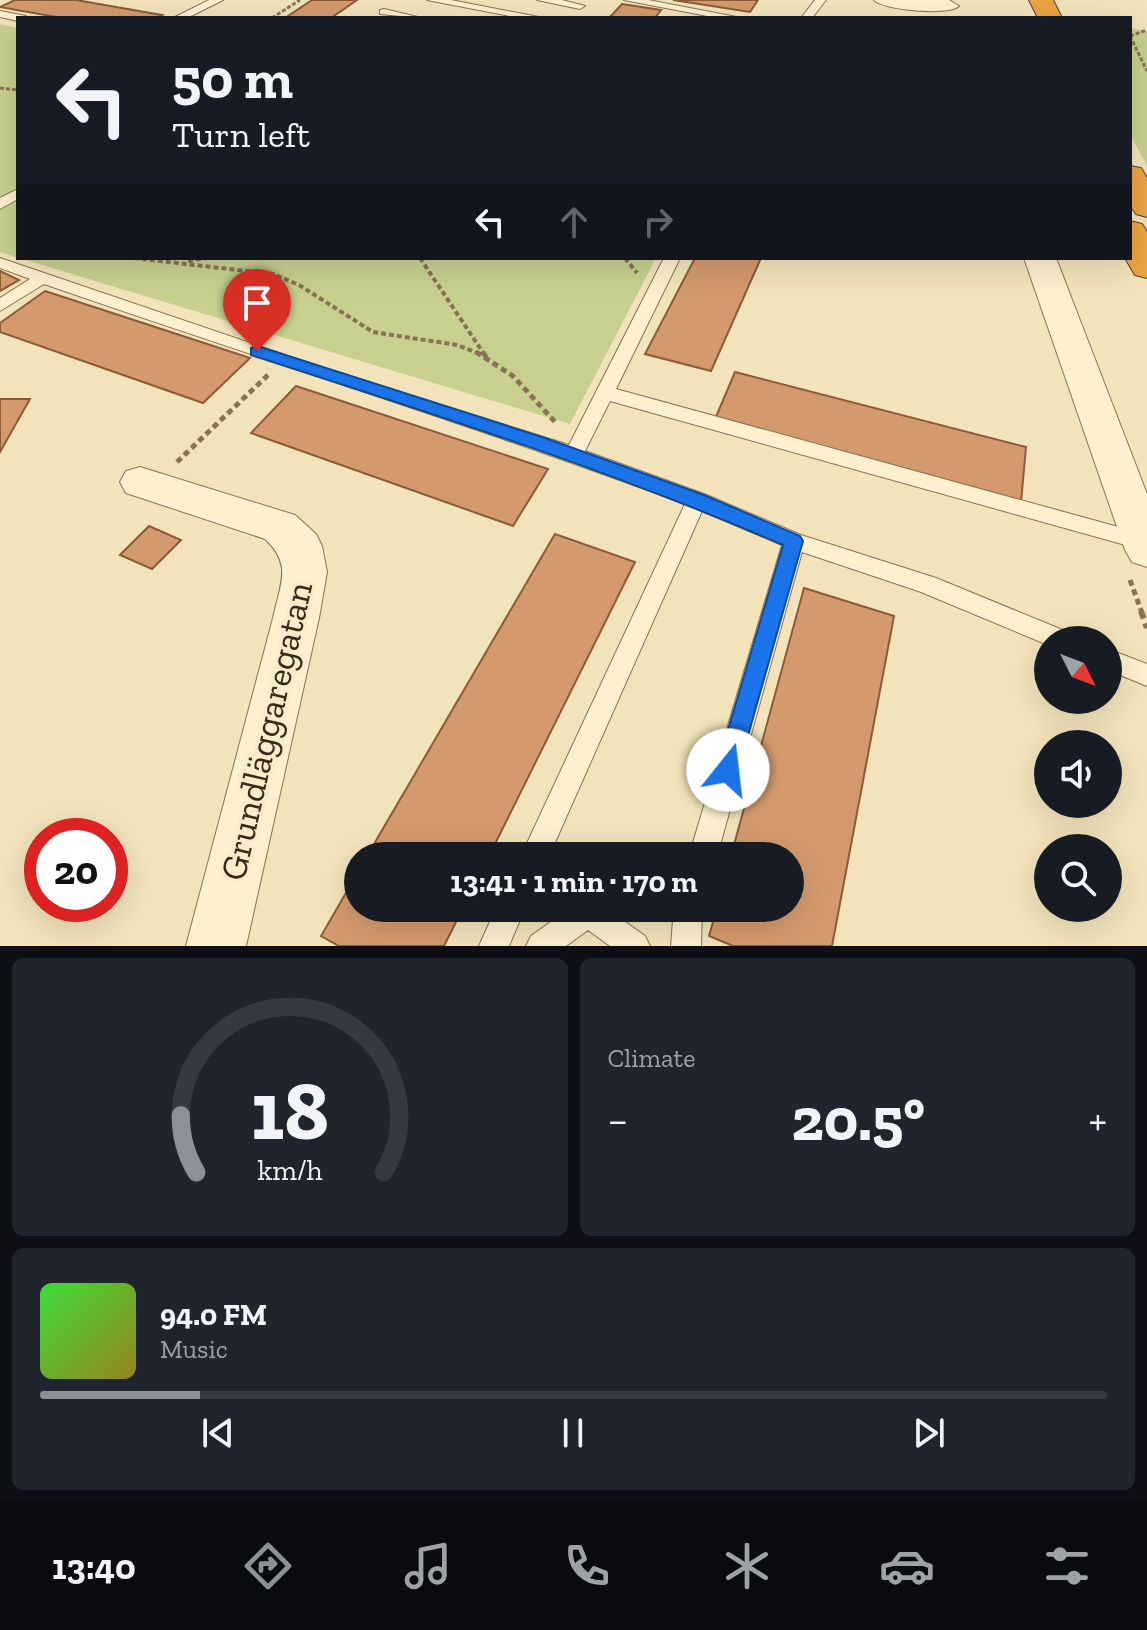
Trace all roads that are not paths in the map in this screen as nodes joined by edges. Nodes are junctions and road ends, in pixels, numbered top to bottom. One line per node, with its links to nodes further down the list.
1 (218, 0): 14 (lane)
2 (400, 0): 13 (lane)
3 (432, 0): 11 (lane)
4 (502, 0): 11 (lane)
5 (542, 0): 9 (lane)
6 (629, 0): 12 (lane)
7 (821, 0): 18 (lane)
8 (884, 0): 10 (street)
9 (582, 3)
10 (949, 8)
11 (490, 9): 15 (lane); 16 (lane)
12 (680, 14): 17 (lane)
13 (380, 15)
14 (182, 16)
15 (481, 16)
16 (528, 16)
17 (708, 16)
18 (808, 16)
19 (1132, 179): 20 (highway)
20 (1147, 207)
21 (1132, 235): 25 (highway)
22 (671, 260): 28 (lane)
23 (1041, 260): 33 (street)
24 (0, 263): 26 (lane)
25 (1147, 268)
26 (42, 278): 27 (lane); 31 (lane)
27 (0, 306)
28 (606, 393): 29 (lane); 33 (lane)
29 (577, 449)
30 (140, 482): 41 (street, Grundläggaregatan)
31 (697, 500): 32 (lane); 37 (lane)
32 (794, 541): 34 (lane); 38 (lane)
33 (1146, 547)
34 (1034, 629)
35 (1122, 665): 36 (lane)
36 (1147, 675)
37 (541, 842)
38 (707, 842)
39 (505, 922): 42 (lane)
40 (687, 922): 45 (lane)
41 (216, 946)
42 (494, 946)
43 (541, 946): 44 (lane)
44 (635, 946)
45 (686, 946)

